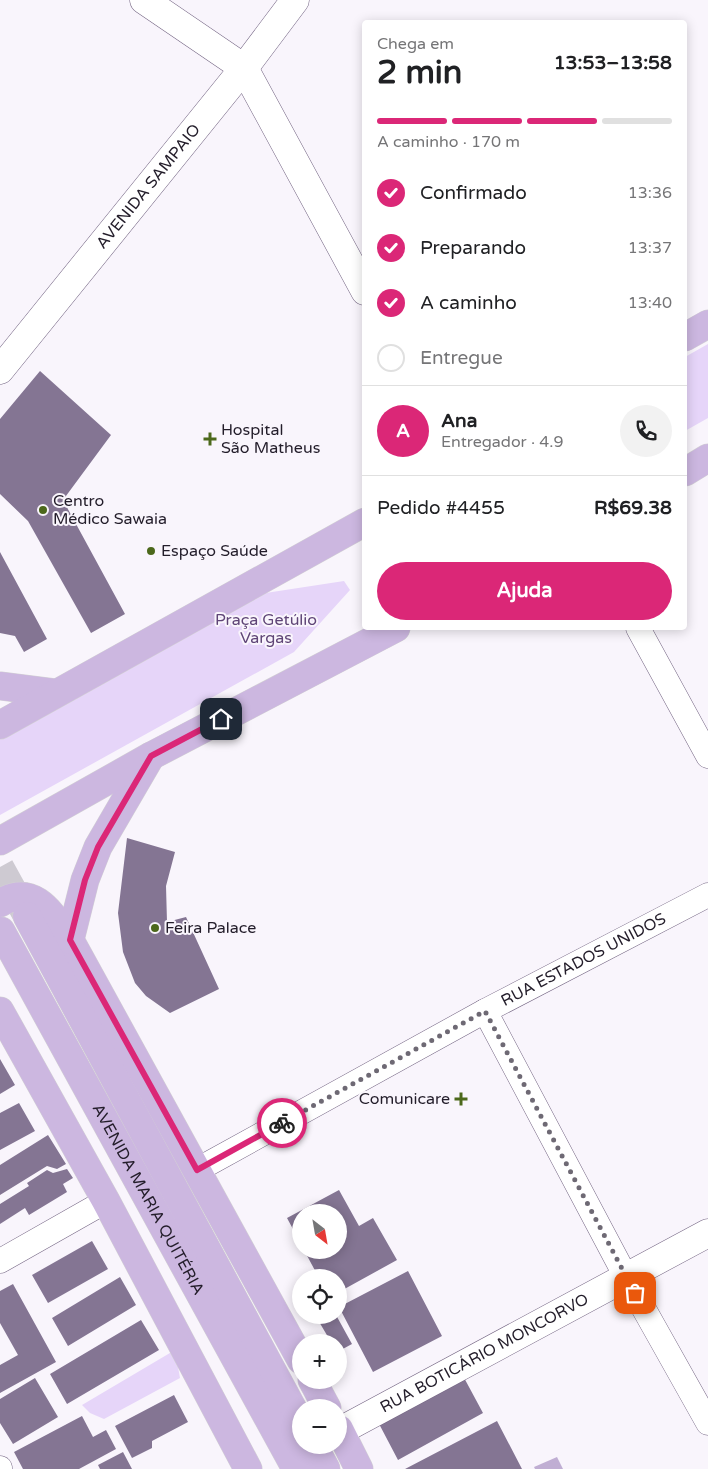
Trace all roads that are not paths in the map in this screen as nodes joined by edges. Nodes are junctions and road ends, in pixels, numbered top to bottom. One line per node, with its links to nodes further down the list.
1 (144, 0): 3 (street)
2 (295, 0): 3 (street, AVENIDA SAMPAIO)
3 (244, 68): 4 (street); 7 (street, AVENIDA SAMPAIO)
4 (362, 285)
5 (708, 324): 6 (main road)
6 (687, 336)
7 (0, 370)
8 (708, 458): 9 (main road)
9 (687, 471)
10 (362, 524): 14 (main road)
11 (392, 630): 16 (main road)
12 (639, 630): 17 (street)
13 (0, 686): 14 (main road)
14 (55, 693): 15 (main road)
15 (0, 725)
16 (151, 756): 18 (main road); 23 (main road)
17 (708, 756)
18 (0, 841)
19 (708, 895): 25 (street, RUA ESTADOS UNIDOS)
20 (0, 903): 23 (main road)
21 (27, 916): 32 (main road, AVENIDA MARIA QUITÉRIA)
22 (1, 931): 38 (main road, AVENIDA MARIA QUITÉRIA)
23 (70, 940): 26 (main road)
24 (0, 1011): 27 (main road)
25 (485, 1011): 26 (street, RUA ESTADOS UNIDOS); 30 (street)
26 (197, 1170): 31 (main road)
27 (106, 1201): 29 (street); 37 (main road)
28 (708, 1233): 30 (street, RUA BOTICÁRIO MONCORVO)
29 (0, 1261)
30 (626, 1277): 33 (street); 34 (street, RUA BOTICÁRIO MONCORVO)
31 (292, 1344)
32 (292, 1407)
33 (708, 1423)
34 (347, 1426)
35 (347, 1446): 40 (main road)
36 (318, 1454): 39 (main road)
37 (248, 1469)
38 (296, 1469)
39 (326, 1469)
40 (359, 1469)

